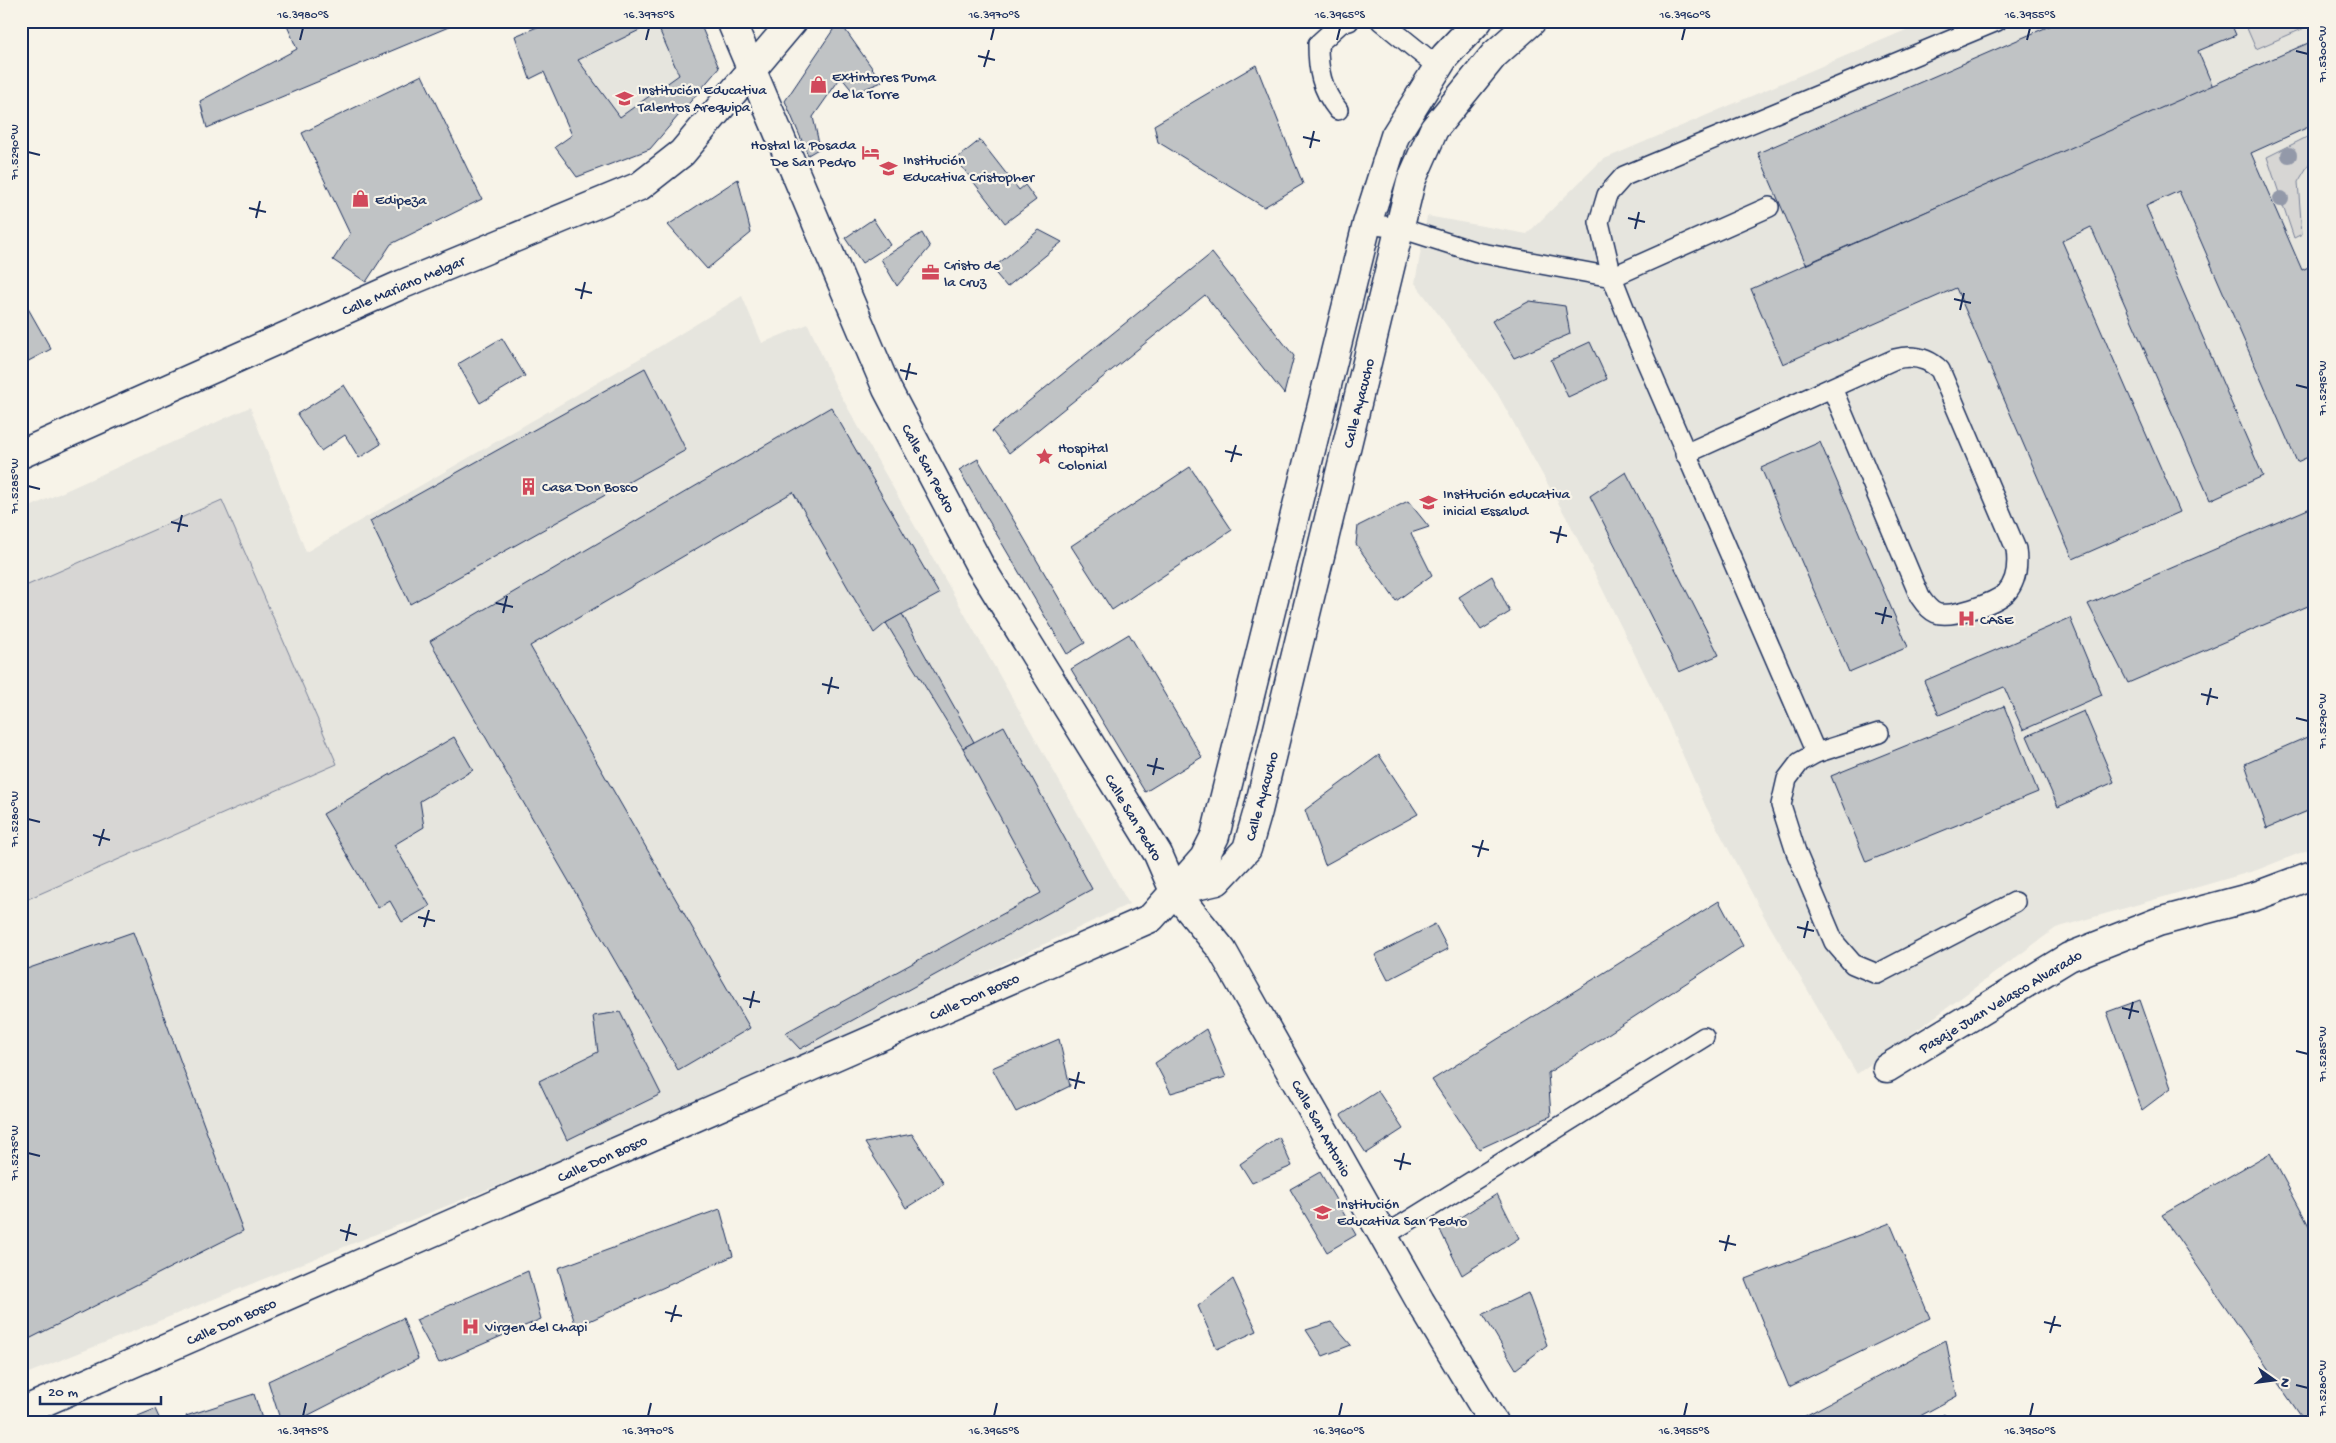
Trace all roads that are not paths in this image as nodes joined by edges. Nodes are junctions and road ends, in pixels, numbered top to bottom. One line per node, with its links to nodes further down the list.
1 (731, 21): 9 (street, Calle San Pedro)
2 (793, 21): 9 (street, Calle Mariano Melgar)
3 (1349, 21): 10 (lane)
4 (1381, 21): 8 (lane)
5 (1478, 21): 8 (street)
6 (1532, 21): 13 (street, Calle Ayacucho)
7 (1997, 21): 14 (lane)
8 (1438, 66): 12 (street)
9 (752, 70): 16 (street, Calle Mariano Melgar); 21 (street, Calle San Pedro)
10 (1338, 110)
11 (1769, 207): 14 (lane)
12 (1367, 224): 13 (lane); 21 (street)
13 (1400, 228): 14 (lane); 21 (street, Calle Ayacucho)
14 (1612, 277): 17 (lane)
15 (1832, 388): 15 (lane); 17 (lane)
16 (21, 454)
17 (1685, 454): 19 (lane)
18 (1880, 733): 19 (lane)
19 (1816, 753): 22 (lane)
20 (2315, 874): 24 (street, Pasaje Juan Velasco Alvarado)
21 (1174, 891): 25 (street, Calle San Antonio); 26 (street, Calle Don Bosco)
22 (2015, 902)
23 (1704, 1037): 25 (lane)
24 (1887, 1068)
25 (1384, 1236): 27 (street, Calle San Antonio)
26 (21, 1412)
27 (1493, 1422)

